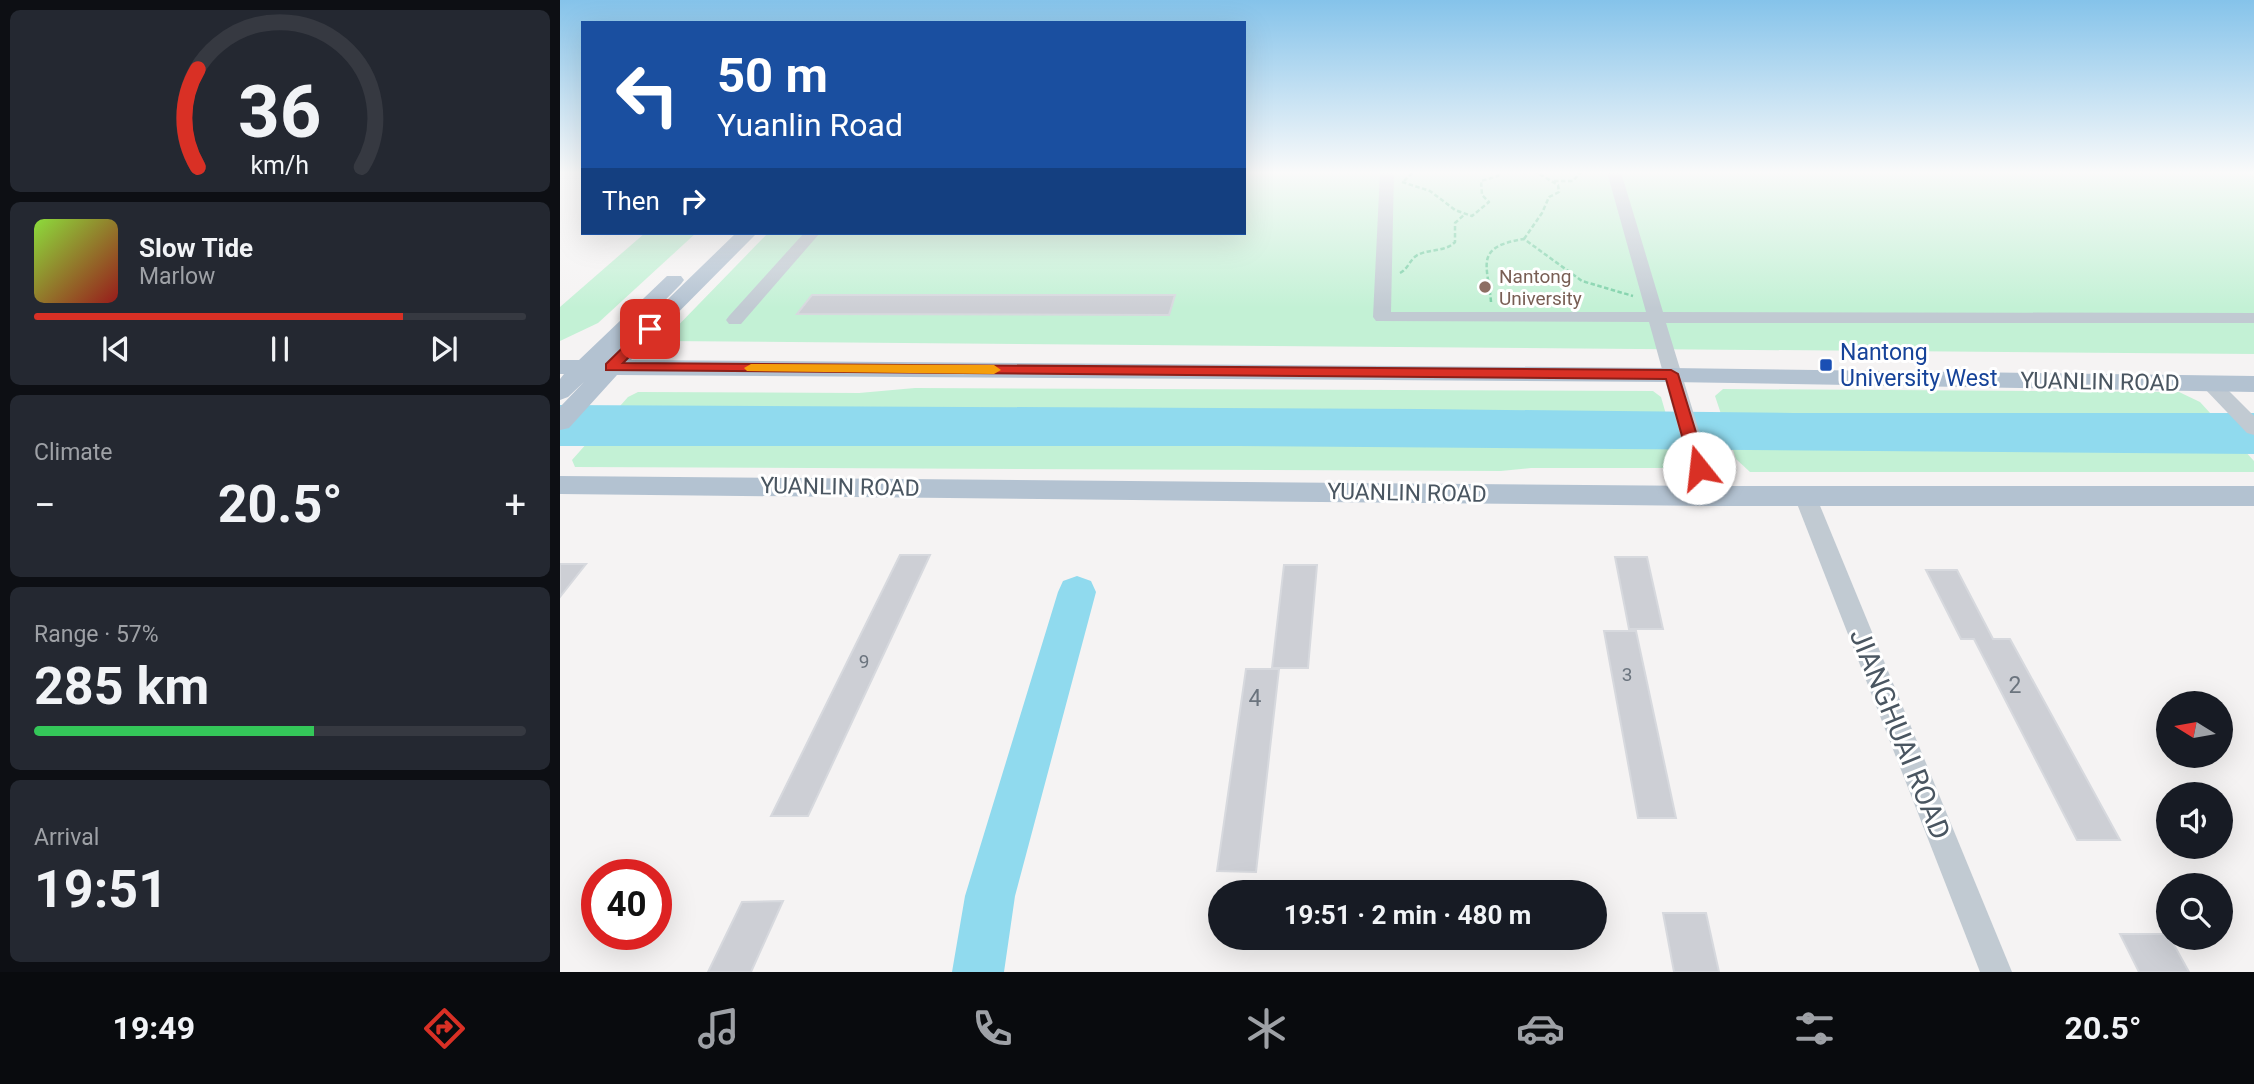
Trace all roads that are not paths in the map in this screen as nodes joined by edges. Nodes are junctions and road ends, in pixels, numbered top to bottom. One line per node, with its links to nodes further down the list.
1 (1389, 217): 6 (street)
2 (1627, 217): 6 (street)
3 (720, 235): 10 (main road)
4 (745, 235): 9 (main road)
5 (810, 235): 8 (street)
6 (1655, 311): 7 (street); 11 (street)
7 (2254, 318)
8 (735, 320)
9 (611, 367): 10 (main road, YUANLIN ROAD); 11 (main road, YUANLIN ROAD); 15 (main road)
10 (572, 368): 14 (main road)
11 (1674, 384): 12 (main road, YUANLIN ROAD); 18 (street)
12 (2211, 384): 13 (main road, YUANLIN ROAD); 16 (street)
13 (2254, 384)
14 (560, 392)
15 (560, 422)
16 (2254, 428)
17 (560, 485): 18 (main road, YUANLIN ROAD)
18 (1708, 495): 19 (main road, YUANLIN ROAD)
19 (1805, 496): 20 (main road, YUANLIN ROAD); 21 (street, JIANGHUAI ROAD)
20 (2254, 496)
21 (1996, 972)

